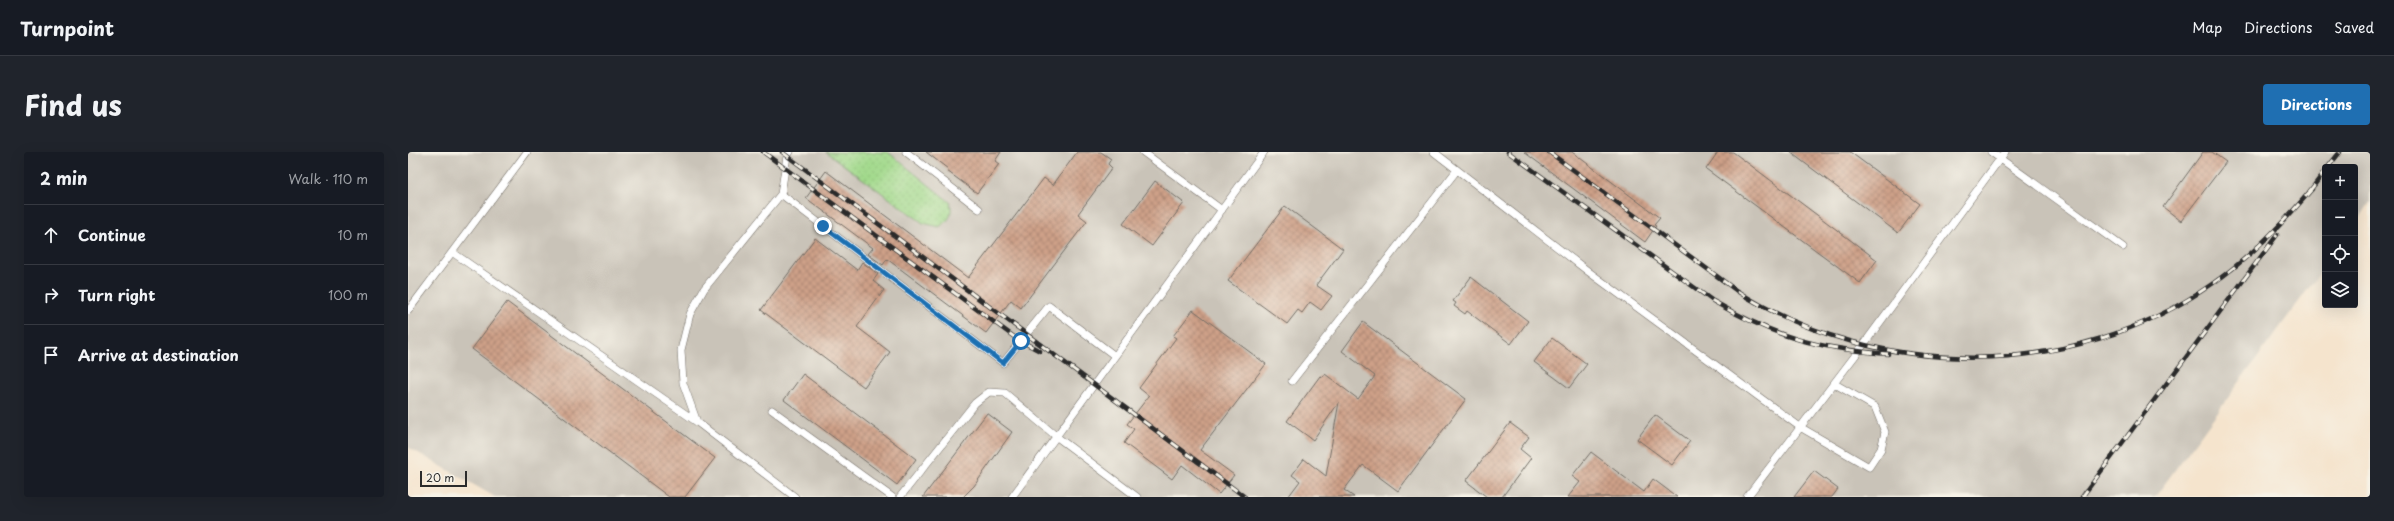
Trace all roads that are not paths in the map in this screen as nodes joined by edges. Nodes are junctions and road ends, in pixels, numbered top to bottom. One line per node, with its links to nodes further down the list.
1 (527, 152): 15 (lane)
2 (790, 152): 11 (lane)
3 (906, 152): 12 (lane)
4 (1143, 152): 13 (lane)
5 (1264, 152): 13 (lane)
6 (1434, 152): 10 (lane)
7 (1991, 152): 9 (lane)
8 (2005, 152): 9 (lane)
9 (2000, 159): 14 (lane); 19 (lane)
10 (1457, 170): 18 (lane); 22 (lane)
11 (781, 194): 17 (lane); 21 (lane)
12 (979, 209)
13 (1222, 210): 17 (lane)
14 (2123, 246)
15 (452, 252): 16 (lane); 21 (lane)
16 (408, 311)
17 (1115, 356): 23 (lane)
18 (1292, 381)
19 (1835, 384): 22 (lane); 22 (lane)
20 (772, 410): 25 (lane)
21 (697, 422): 24 (lane)
22 (1800, 427): 29 (lane)
23 (1057, 437): 26 (lane); 27 (lane); 28 (lane)
24 (795, 497)
25 (892, 497)
26 (900, 497)
27 (1012, 497)
28 (1137, 497)
29 (1747, 497)

